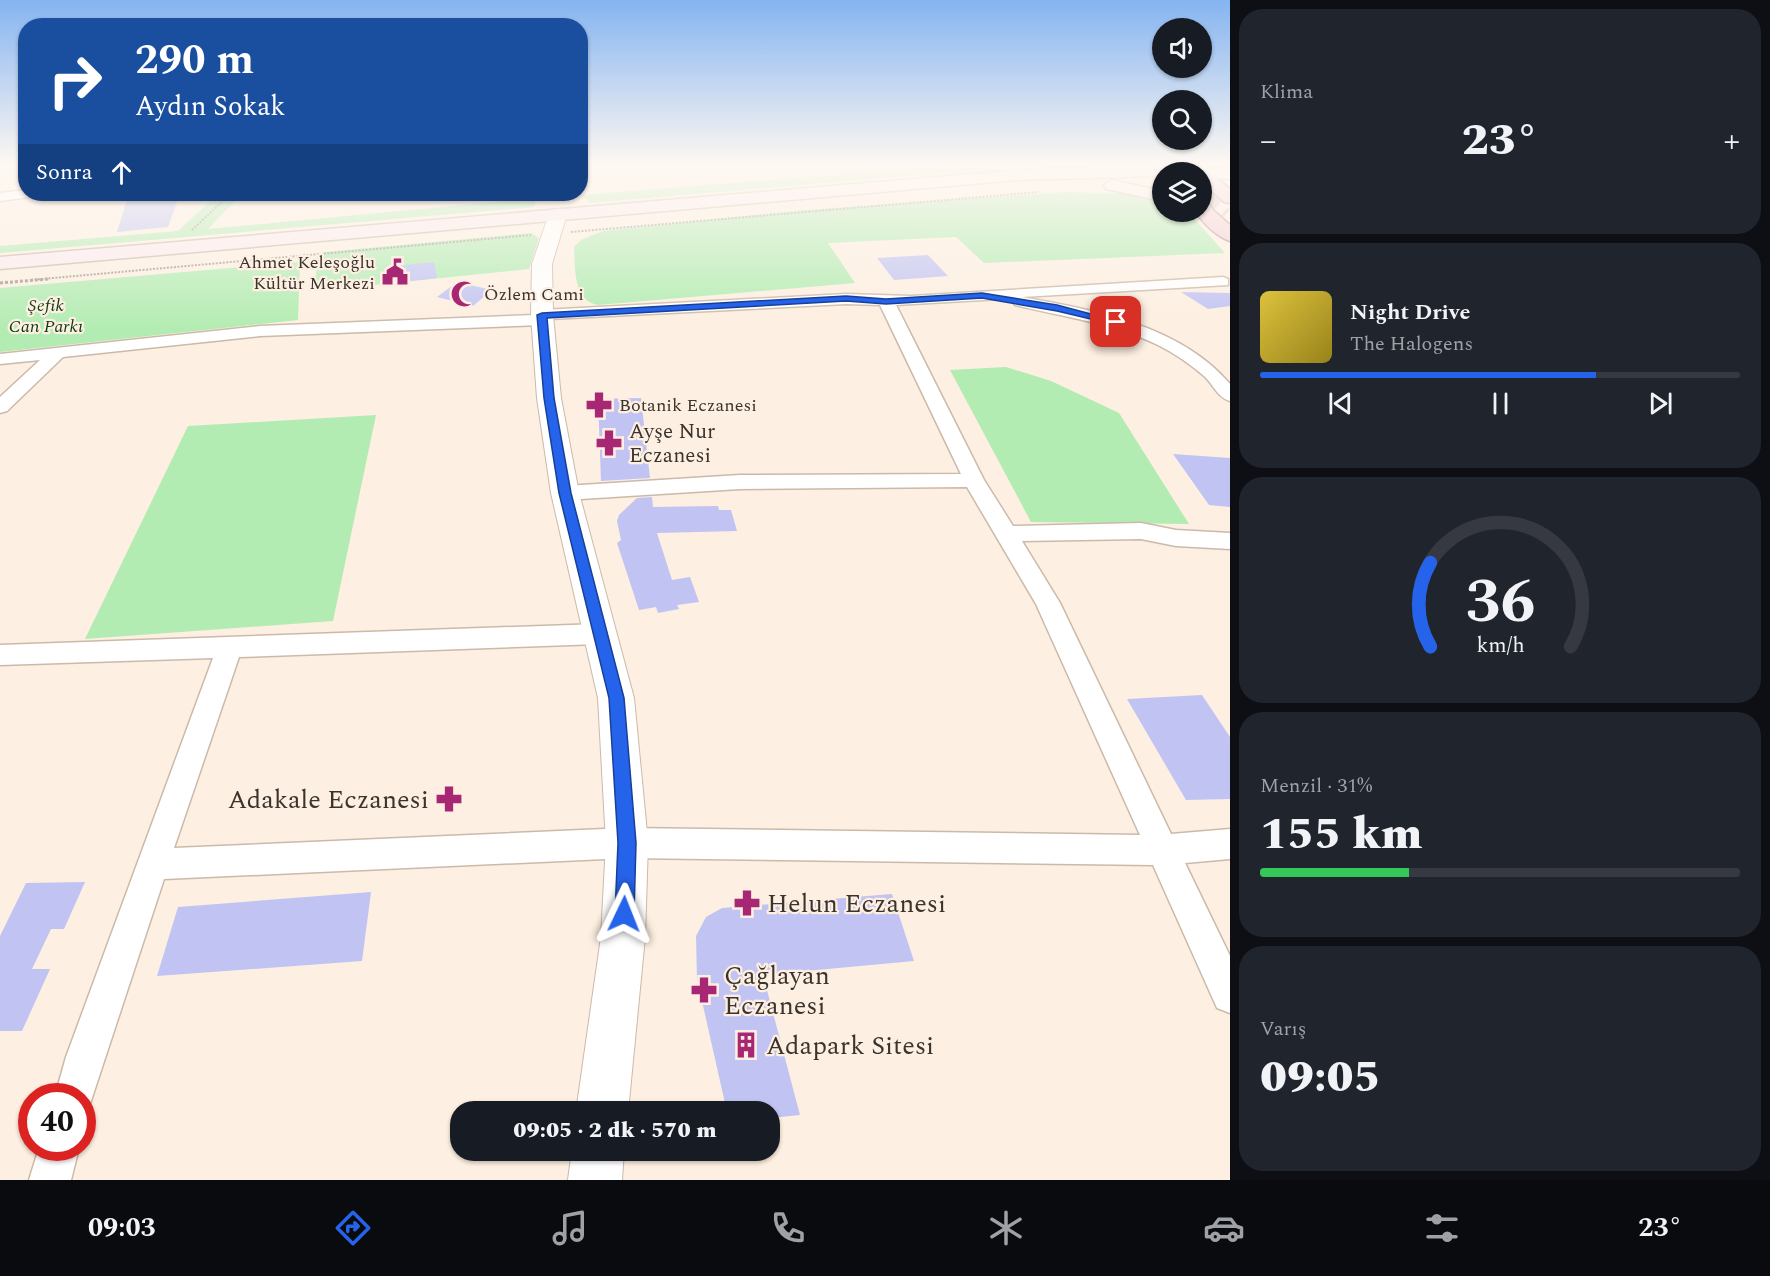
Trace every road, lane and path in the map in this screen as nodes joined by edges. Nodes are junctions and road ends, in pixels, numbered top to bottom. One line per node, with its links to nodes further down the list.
1 (203, 219): 7 (path)
2 (506, 219): 9 (main road)
3 (514, 219): 10 (main road)
4 (520, 219): 12 (path)
5 (552, 219): 15 (street)
6 (1216, 219): 8 (highway)
7 (188, 233)
8 (1230, 235)
9 (0, 263)
10 (0, 272)
11 (1223, 282): 13 (street)
12 (0, 283)
13 (982, 296): 14 (street); 18 (street)
14 (886, 302): 15 (street); 20 (street)
15 (542, 318): 16 (street); 21 (street)
16 (59, 352): 17 (street); 19 (street)
17 (0, 359)
18 (1230, 395)
19 (0, 407)
20 (974, 480): 21 (street); 22 (street)
21 (565, 493): 24 (street)
22 (1007, 534): 23 (street); 29 (street)
23 (1230, 541)
24 (599, 634): 25 (street); 27 (street)
25 (229, 648): 26 (street); 30 (street)
26 (0, 655)
27 (627, 843): 29 (street); 30 (street); 33 (street)
28 (1230, 844): 29 (street)
29 (1163, 850): 31 (street)
30 (153, 864): 32 (street)
31 (1230, 995)
32 (78, 1083)
33 (603, 1101)
34 (55, 1161): 36 (street)
35 (597, 1161): 37 (street)
36 (50, 1180)
37 (595, 1180)

